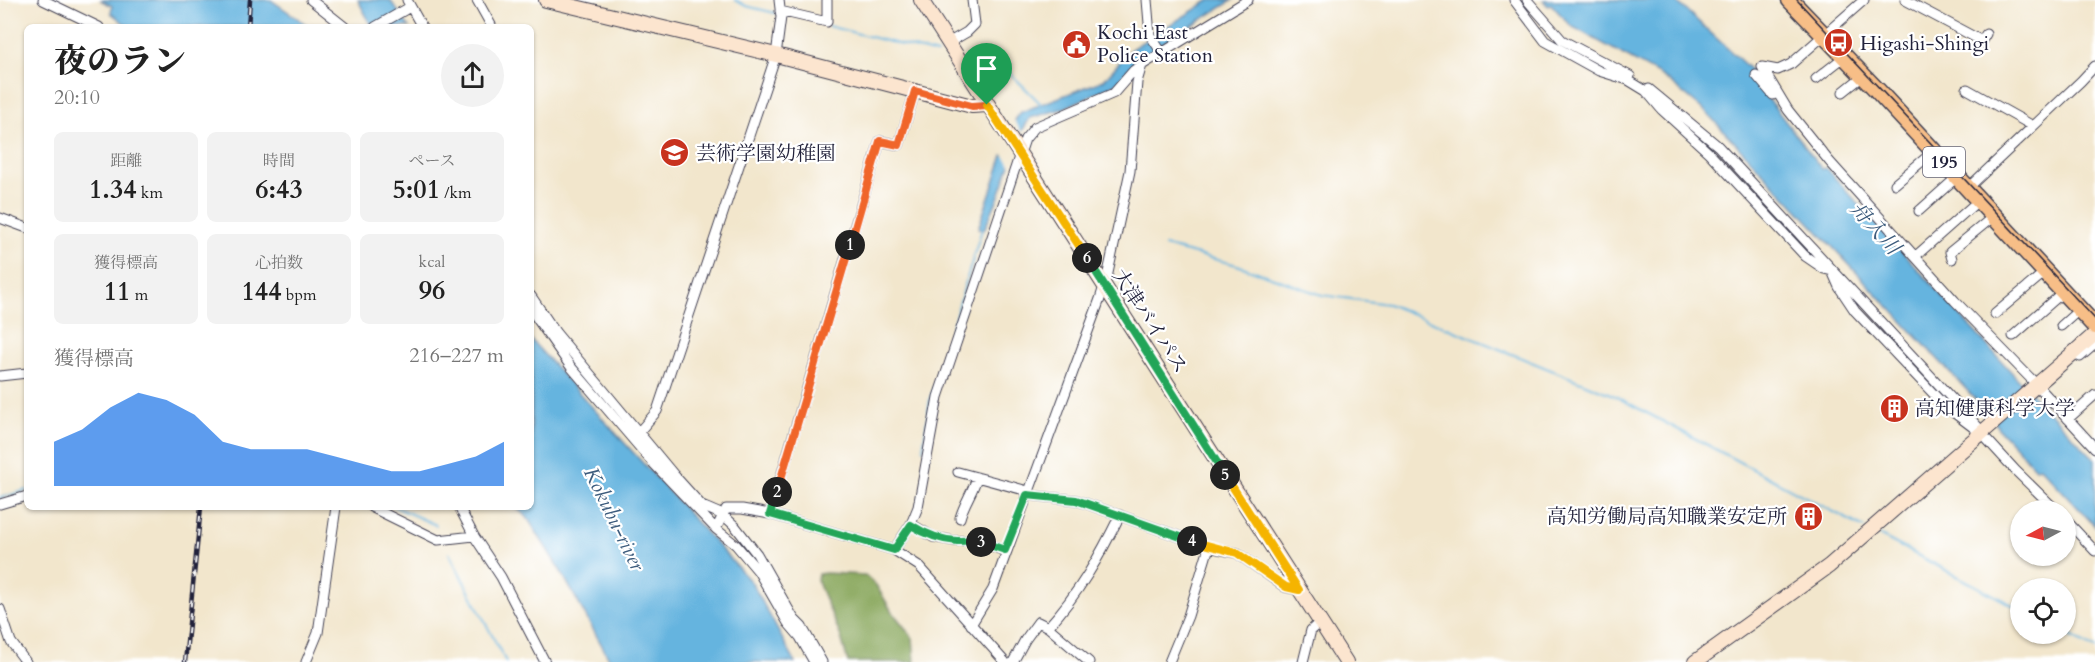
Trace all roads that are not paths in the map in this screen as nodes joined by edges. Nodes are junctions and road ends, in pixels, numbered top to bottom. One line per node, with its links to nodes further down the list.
1 (43, 0): 18 (street)
2 (311, 0): 19 (street)
3 (477, 0): 22 (street)
4 (546, 0): 27 (street)
5 (779, 0): 17 (street)
6 (827, 0): 17 (street)
7 (921, 0): 25 (street, 大津バイパス)
8 (972, 0): 25 (street)
9 (1147, 0): 26 (street)
10 (1248, 0): 26 (street)
11 (1514, 0): 51 (street)
12 (1527, 0): 51 (street)
13 (1790, 0): 23 (highway, 195)
14 (1864, 0): 23 (street)
15 (1905, 0): 24 (street)
16 (407, 6): 20 (street); 21 (street)
17 (780, 10): 27 (street)
18 (93, 24)
19 (341, 24)
20 (380, 24)
21 (420, 24)
22 (491, 24)
23 (1824, 34): 28 (highway, 195); 38 (street)
24 (1981, 41)
25 (948, 43): 37 (street, 大津バイパス)
26 (1160, 50): 29 (street)
27 (776, 55): 35 (street); 70 (street)
28 (1844, 57): 32 (highway, 195); 33 (street)
29 (1142, 65): 41 (street); 53 (street)
30 (2095, 66): 39 (street)
31 (1756, 75): 38 (street)
32 (1863, 76): 36 (street); 40 (highway, 195)
33 (1816, 79)
34 (1967, 89): 39 (street)
35 (915, 91): 37 (street); 82 (street)
36 (1843, 93)
37 (987, 105): 41 (street, 大津バイパス)
38 (1788, 110): 67 (street)
39 (2032, 126): 42 (street)
40 (1934, 152): 42 (highway, 195); 43 (street)
41 (1019, 153): 53 (street, 大津バイパス); 86 (street)
42 (1963, 182): 44 (highway, 195); 45 (street)
43 (1895, 184)
44 (1979, 200): 46 (highway, 195); 49 (street)
45 (1919, 211)
46 (1994, 216): 50 (street); 52 (highway, 195)
47 (0, 218): 48 (street)
48 (24, 227)
49 (1918, 254)
50 (1952, 259)
51 (1832, 271): 71 (street)
52 (2045, 272): 54 (highway, 195); 58 (street)
53 (1104, 285): 75 (street); 94 (street, 大津バイパス)
54 (2063, 292): 56 (highway, 195); 62 (street)
55 (534, 300): 70 (street)
56 (2078, 308): 59 (street); 60 (highway, 195)
57 (534, 314): 87 (street)
58 (1995, 314)
59 (2059, 324)
60 (2095, 326)
61 (2095, 334): 67 (street)
62 (2013, 336)
63 (2095, 344): 64 (street)
64 (2080, 357)
65 (24, 373): 66 (street)
66 (0, 376)
67 (2035, 386): 69 (street); 71 (street)
68 (2095, 395): 69 (street)
69 (2068, 419): 72 (street)
70 (638, 433): 83 (street)
71 (1984, 433): 77 (street); 110 (street)
72 (2095, 448)
73 (958, 472): 74 (street)
74 (977, 477): 75 (street); 85 (street)
75 (1028, 493): 84 (street); 92 (street)
76 (24, 497): 78 (street)
77 (2046, 500)
78 (0, 504)
79 (336, 510): 100 (street)
80 (377, 510): 89 (street)
81 (461, 510): 89 (street)
82 (770, 514): 83 (street); 91 (street)
83 (723, 515): 87 (street); 103 (street)
84 (1120, 515): 90 (street); 98 (street)
85 (960, 518)
86 (911, 525): 91 (street); 92 (street)
87 (716, 529): 102 (street)
88 (2076, 531): 93 (street)
89 (474, 536): 101 (street)
90 (1209, 547): 94 (street); 107 (street)
91 (894, 550): 97 (street)
92 (1005, 550): 97 (street)
93 (2095, 551)
94 (1299, 590): 96 (street, 大津バイパス)
95 (0, 609): 99 (street)
96 (1320, 622): 108 (street); 109 (street, 大津バイパス)
97 (971, 626): 104 (street)
98 (1048, 627): 105 (street); 106 (street)
99 (26, 662)
100 (306, 662)
101 (545, 662)
102 (814, 662)
103 (822, 662)
104 (1005, 662)
105 (1013, 662)
106 (1089, 662)
107 (1169, 662)
108 (1303, 662)
109 (1346, 662)
110 (1695, 662)

